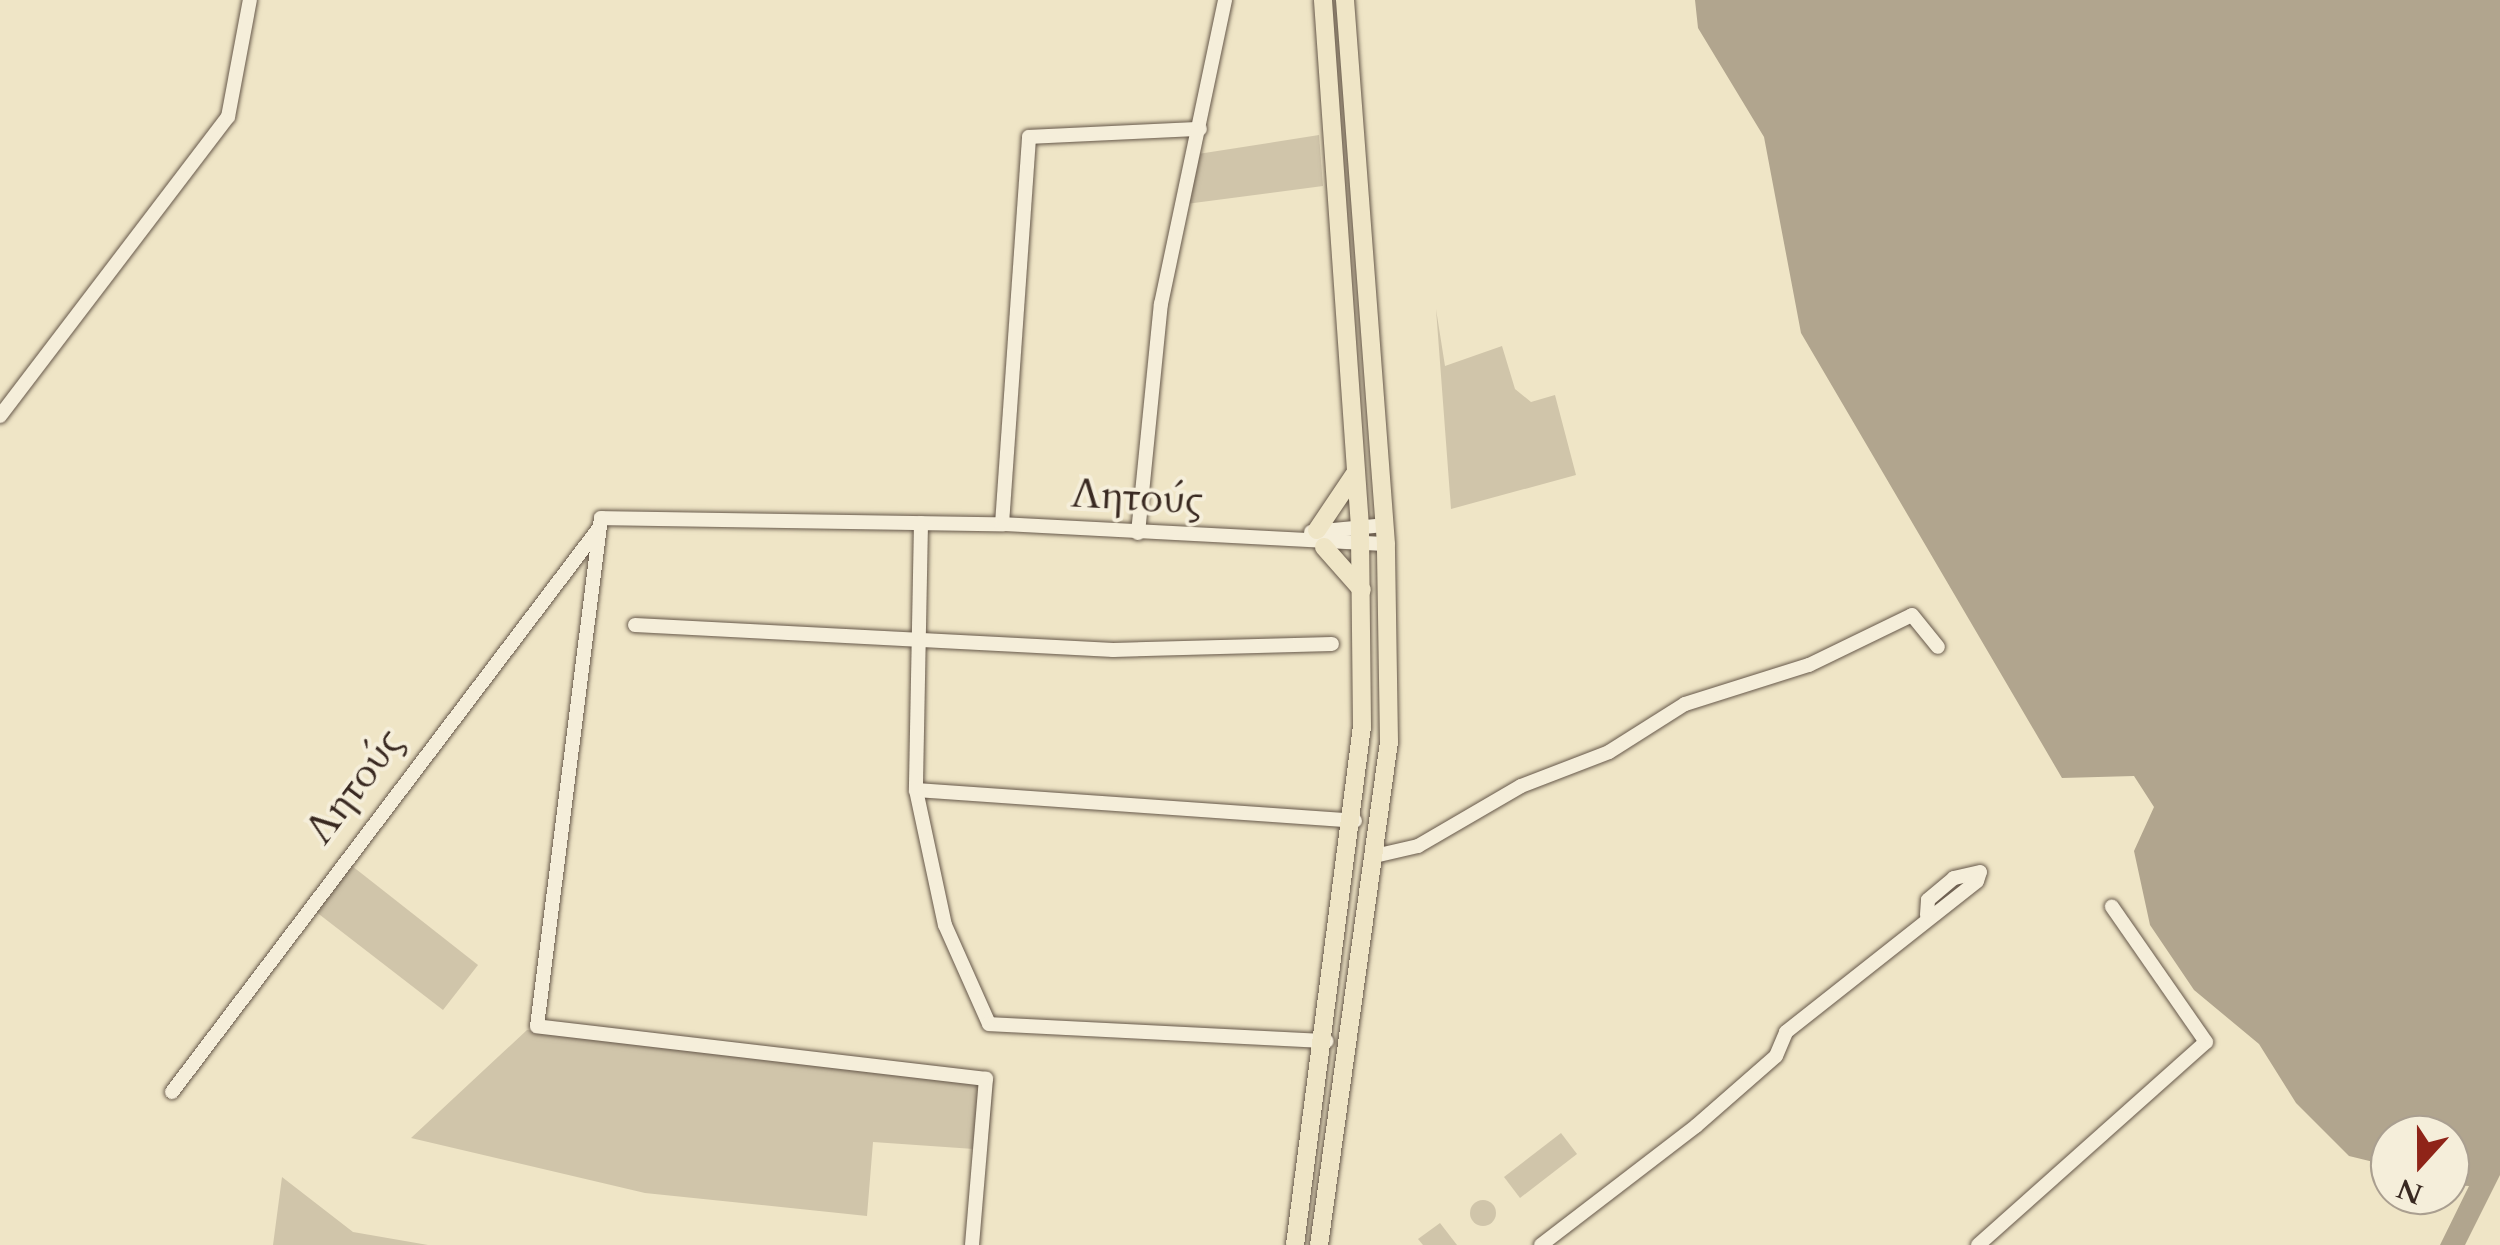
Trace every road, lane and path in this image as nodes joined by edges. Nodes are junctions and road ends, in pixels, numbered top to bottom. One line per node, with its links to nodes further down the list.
1 (250, 0): 6 (street)
2 (1225, 0): 5 (street)
3 (1323, 0): 7 (main road)
4 (1345, 0): 10 (main road)
5 (1200, 129): 9 (street); 12 (street)
6 (0, 416)
7 (1356, 470): 13 (main road); 14 (main road)
8 (921, 523): 9 (street, Λητούς); 11 (street, Λητούς); 18 (street)
9 (1002, 524): 12 (street, Λητούς)
10 (1385, 525): 13 (street, Λητούς); 15 (main road)
11 (599, 527): 27 (street, Λητούς); 28 (street)
12 (1138, 533): 14 (street, Λητούς)
13 (1361, 536): 14 (street, Λητούς); 15 (street, Λητούς); 16 (main road)
14 (1321, 539): 16 (main road)
15 (1386, 544): 23 (main road)
16 (1362, 590): 22 (main road)
17 (635, 625): 18 (street)
18 (917, 634): 19 (street); 21 (street)
19 (1332, 644)
20 (1938, 647): 23 (street)
21 (916, 790): 22 (street); 26 (street)
22 (1355, 820): 26 (main road)
23 (1379, 856): 30 (main road)
24 (2112, 907): 32 (street)
25 (1928, 915): 31 (street)
26 (1327, 1041): 29 (main road)
27 (172, 1092)
28 (972, 1245)
29 (1295, 1245)
30 (1319, 1245)
31 (1541, 1245)
32 (1978, 1245)

